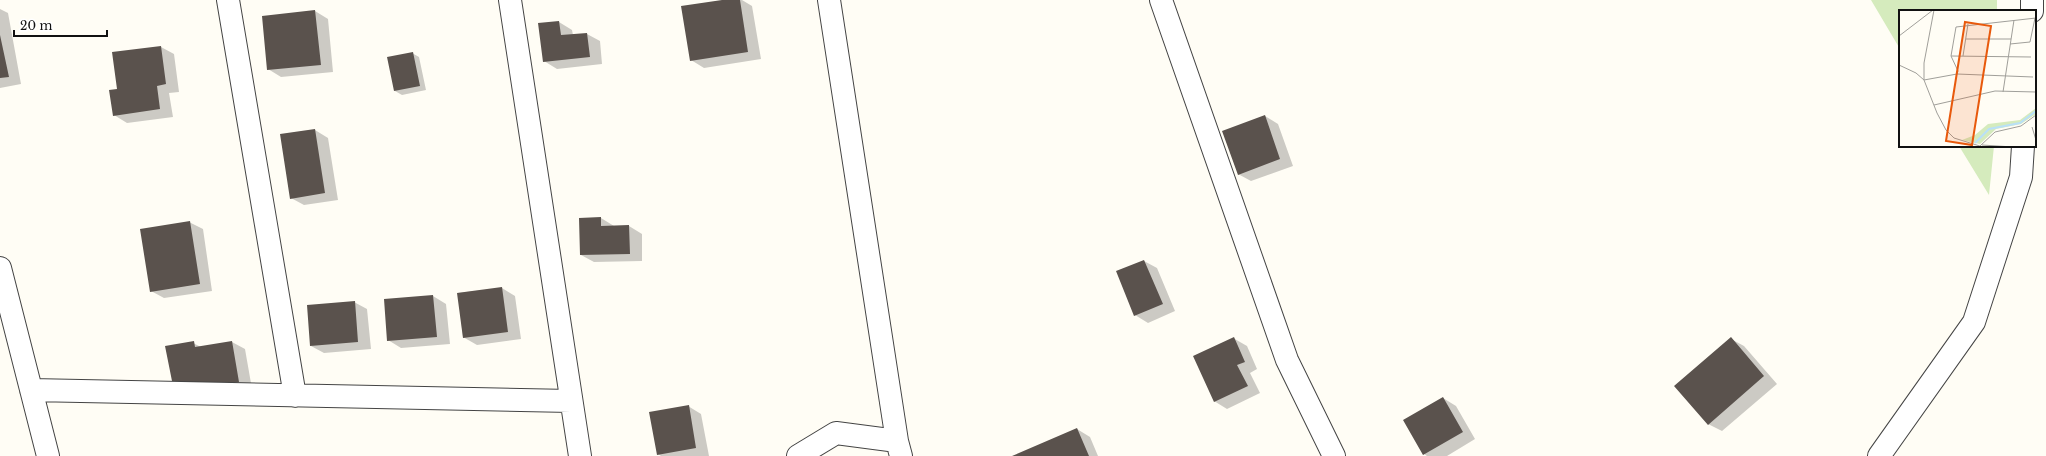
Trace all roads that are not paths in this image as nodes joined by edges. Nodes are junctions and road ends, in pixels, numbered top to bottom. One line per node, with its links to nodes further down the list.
1 (228, 0): 8 (street)
2 (510, 0): 9 (street)
3 (829, 0): 10 (street)
4 (1161, 0): 14 (street)
5 (2023, 147): 15 (street)
6 (0, 268): 7 (street)
7 (31, 390): 8 (street); 11 (street)
8 (294, 396): 9 (street)
9 (571, 401): 12 (street)
10 (899, 449): 13 (street)
11 (48, 456)
12 (580, 456)
13 (798, 456)
14 (1334, 456)
15 (1879, 456)

